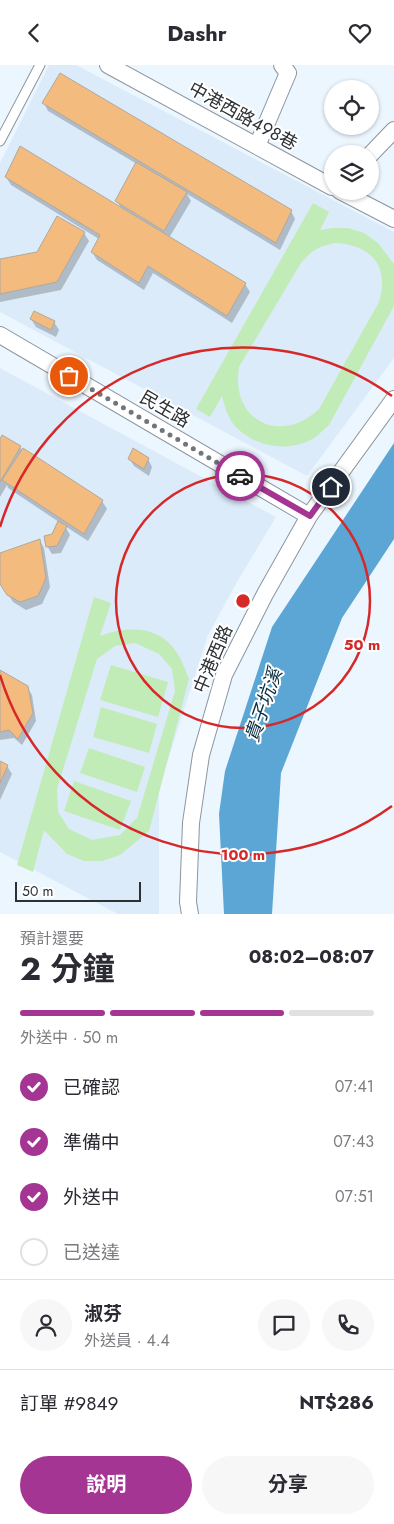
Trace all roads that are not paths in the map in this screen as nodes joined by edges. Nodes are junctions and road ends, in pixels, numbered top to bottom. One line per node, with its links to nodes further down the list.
1 (40, 65): 5 (lane)
2 (108, 65): 7 (street, 中港西路498巷)
3 (282, 65): 7 (street)
4 (394, 129): 6 (street)
5 (0, 141)
6 (379, 145)
7 (257, 146): 8 (street, 中港西路498巷)
8 (324, 183)
9 (357, 200): 10 (street)
10 (394, 219)
11 (0, 335): 13 (street, 民生路)
12 (394, 399): 13 (street, 中港西路)
13 (310, 516): 14 (street, 中港西路)
14 (190, 914)

